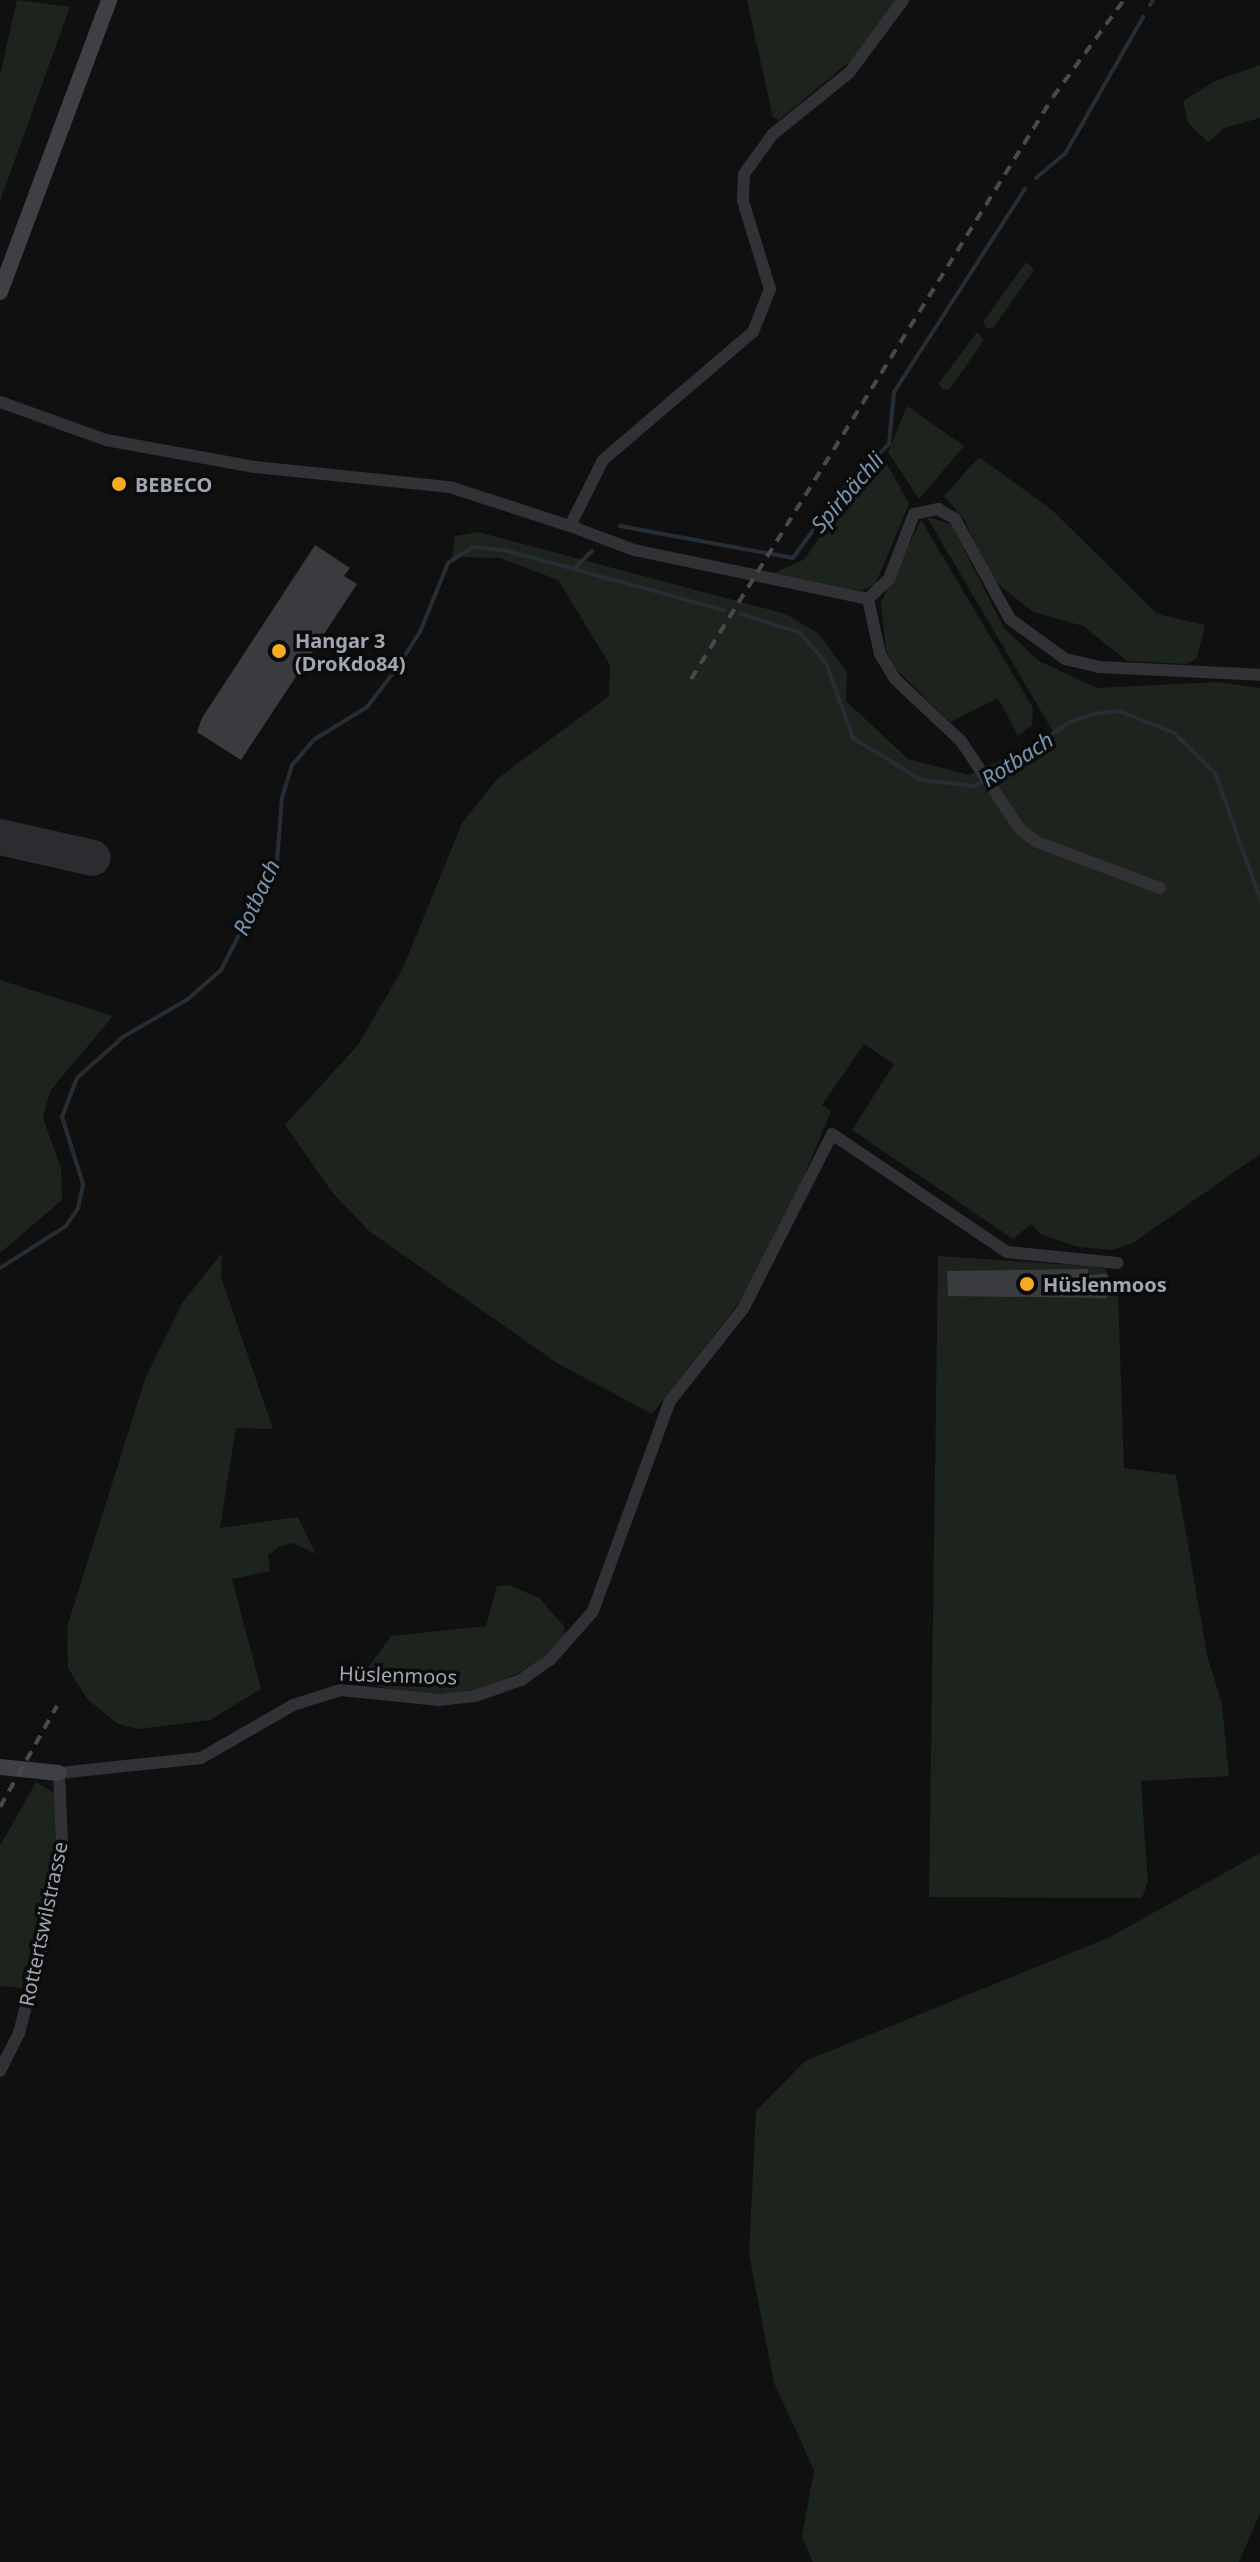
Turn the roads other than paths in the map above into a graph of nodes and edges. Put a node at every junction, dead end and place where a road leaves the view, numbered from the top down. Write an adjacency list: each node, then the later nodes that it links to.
1 (109, 0): 3 (main road)
2 (903, 0): 5 (street)
3 (0, 292)
4 (0, 402): 5 (street)
5 (570, 526): 6 (street)
6 (868, 599): 7 (street); 8 (street)
7 (1260, 675)
8 (1160, 888)
9 (1117, 1263): 11 (street, Hüslenmoos)
10 (0, 1767): 11 (main road, Hüslenmoos)
11 (59, 1773): 12 (street, Rottertswilstrasse)
12 (0, 2071)

